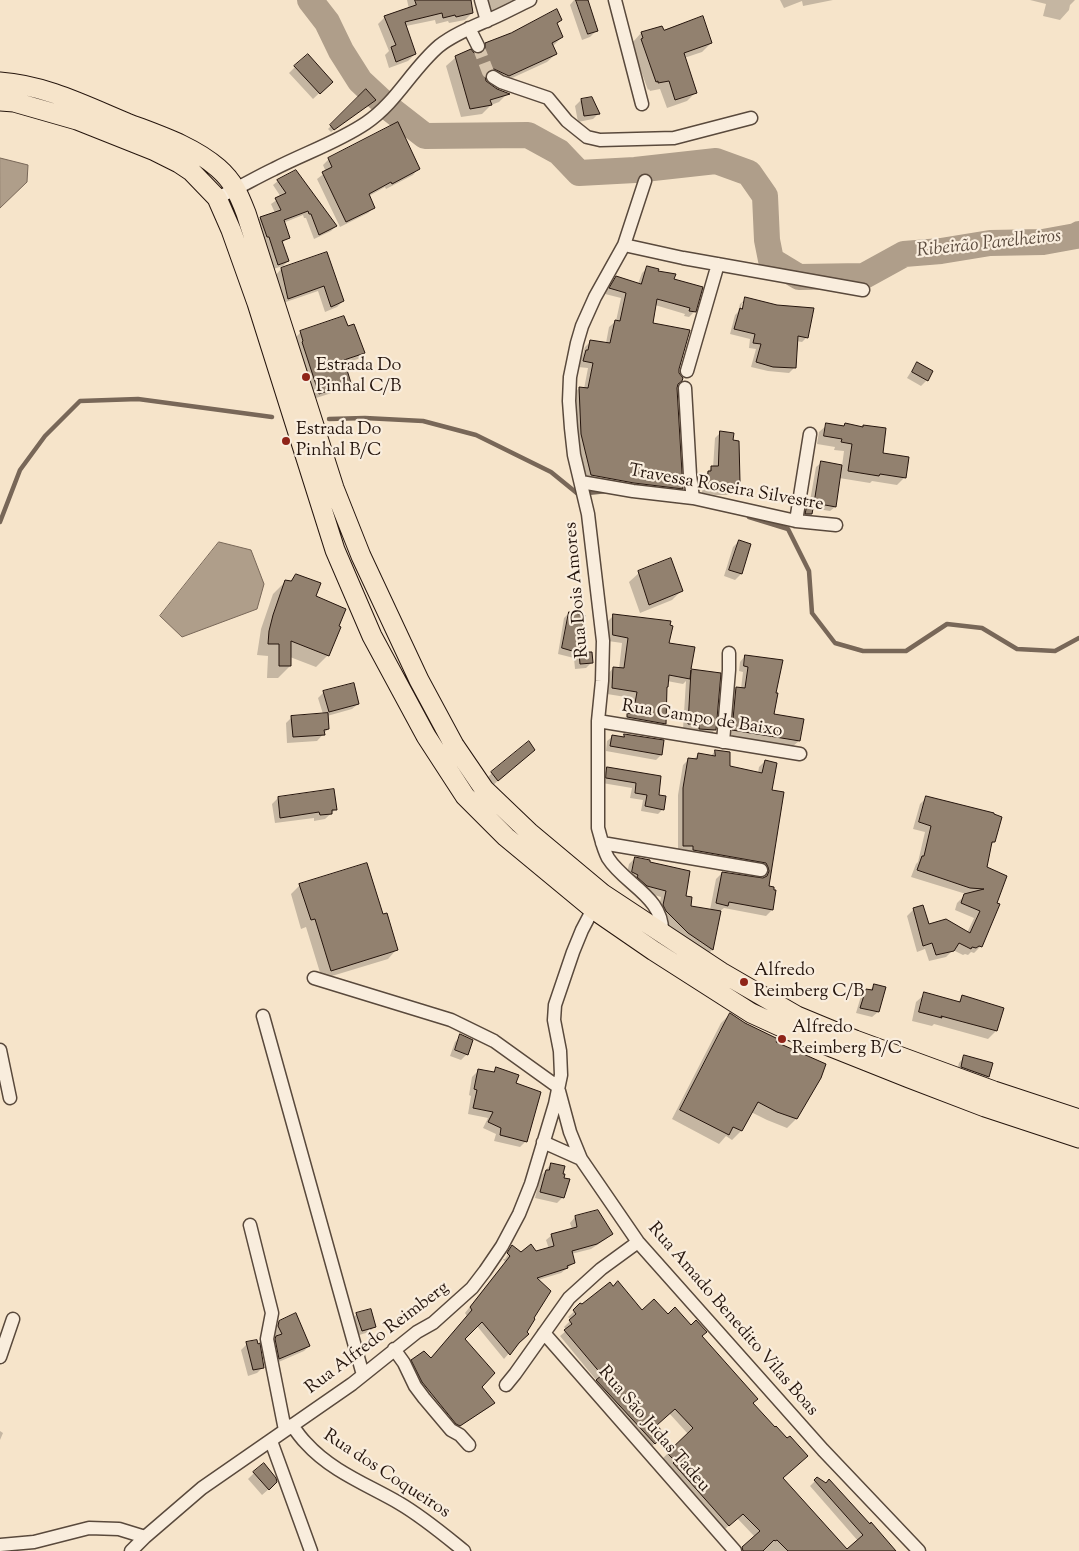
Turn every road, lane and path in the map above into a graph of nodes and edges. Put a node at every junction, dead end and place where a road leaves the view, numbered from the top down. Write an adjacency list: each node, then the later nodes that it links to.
1 (481, 0): 4 (street)
2 (530, 0): 4 (street)
3 (615, 0): 10 (street)
4 (487, 21): 5 (street)
5 (469, 28): 6 (street); 13 (street)
6 (478, 46)
7 (493, 78): 11 (street)
8 (0, 82): 13 (main road)
9 (0, 101): 14 (main road)
10 (642, 104)
11 (750, 118)
12 (645, 181): 15 (street, Rua Dois Amores)
13 (237, 189): 14 (street); 31 (main road)
14 (217, 198): 31 (main road)
15 (624, 245): 16 (street); 21 (street, Rua Dois Amores)
16 (718, 264): 17 (street); 18 (street)
17 (864, 290)
18 (687, 371)
19 (685, 388): 22 (street)
20 (810, 434): 23 (street)
21 (582, 482): 22 (street, Travessa Roseira Silvestre); 26 (street, Rua Dois Amores)
22 (693, 498): 23 (street, Travessa Roseira Silvestre)
23 (796, 521): 24 (street, Travessa Roseira Silvestre)
24 (836, 525)
25 (729, 653): 27 (street)
26 (598, 721): 27 (street, Rua Campo de Baixo); 29 (street, Rua Dois Amores)
27 (723, 742): 28 (street, Rua Campo de Baixo)
28 (800, 754)
29 (602, 843): 30 (street); 32 (street, Rua Dois Amores)
30 (761, 870)
31 (598, 902): 32 (main road); 33 (main road); 37 (street)
32 (663, 934): 33 (street); 39 (main road)
33 (654, 951): 40 (main road)
34 (314, 978): 37 (street)
35 (263, 1016): 49 (street)
36 (1, 1056): 38 (street)
37 (558, 1087): 41 (street, Rua Alfredo Reimberg); 42 (street, Rua Amado Benedito Vilas Boas)
38 (10, 1098)
39 (1079, 1119)
40 (1079, 1138)
41 (543, 1142): 42 (street); 47 (street, Rua Alfredo Reimberg)
42 (582, 1159): 44 (street, Rua Amado Benedito Vilas Boas)
43 (250, 1226): 51 (street)
44 (638, 1242): 46 (street); 61 (street, Rua Amado Benedito Vilas Boas)
45 (13, 1319): 48 (street)
46 (544, 1333): 50 (street); 60 (street, Rua São Judas Tadeu)
47 (394, 1349): 49 (street, Rua Alfredo Reimberg); 53 (street)
48 (0, 1357)
49 (363, 1375): 51 (street, Rua Alfredo Reimberg)
50 (506, 1385)
51 (288, 1427): 52 (street, Rua Alfredo Reimberg); 59 (street, Rua dos Coqueiros)
52 (271, 1441): 54 (street, Rua Alfredo Reimberg); 58 (street)
53 (469, 1445)
54 (145, 1537): 56 (street); 57 (street, Rua Alfredo Reimberg)
55 (0, 1545): 56 (street)
56 (31, 1547)
57 (131, 1551)
58 (311, 1551)
59 (464, 1551)
60 (735, 1551)
61 (919, 1551)

